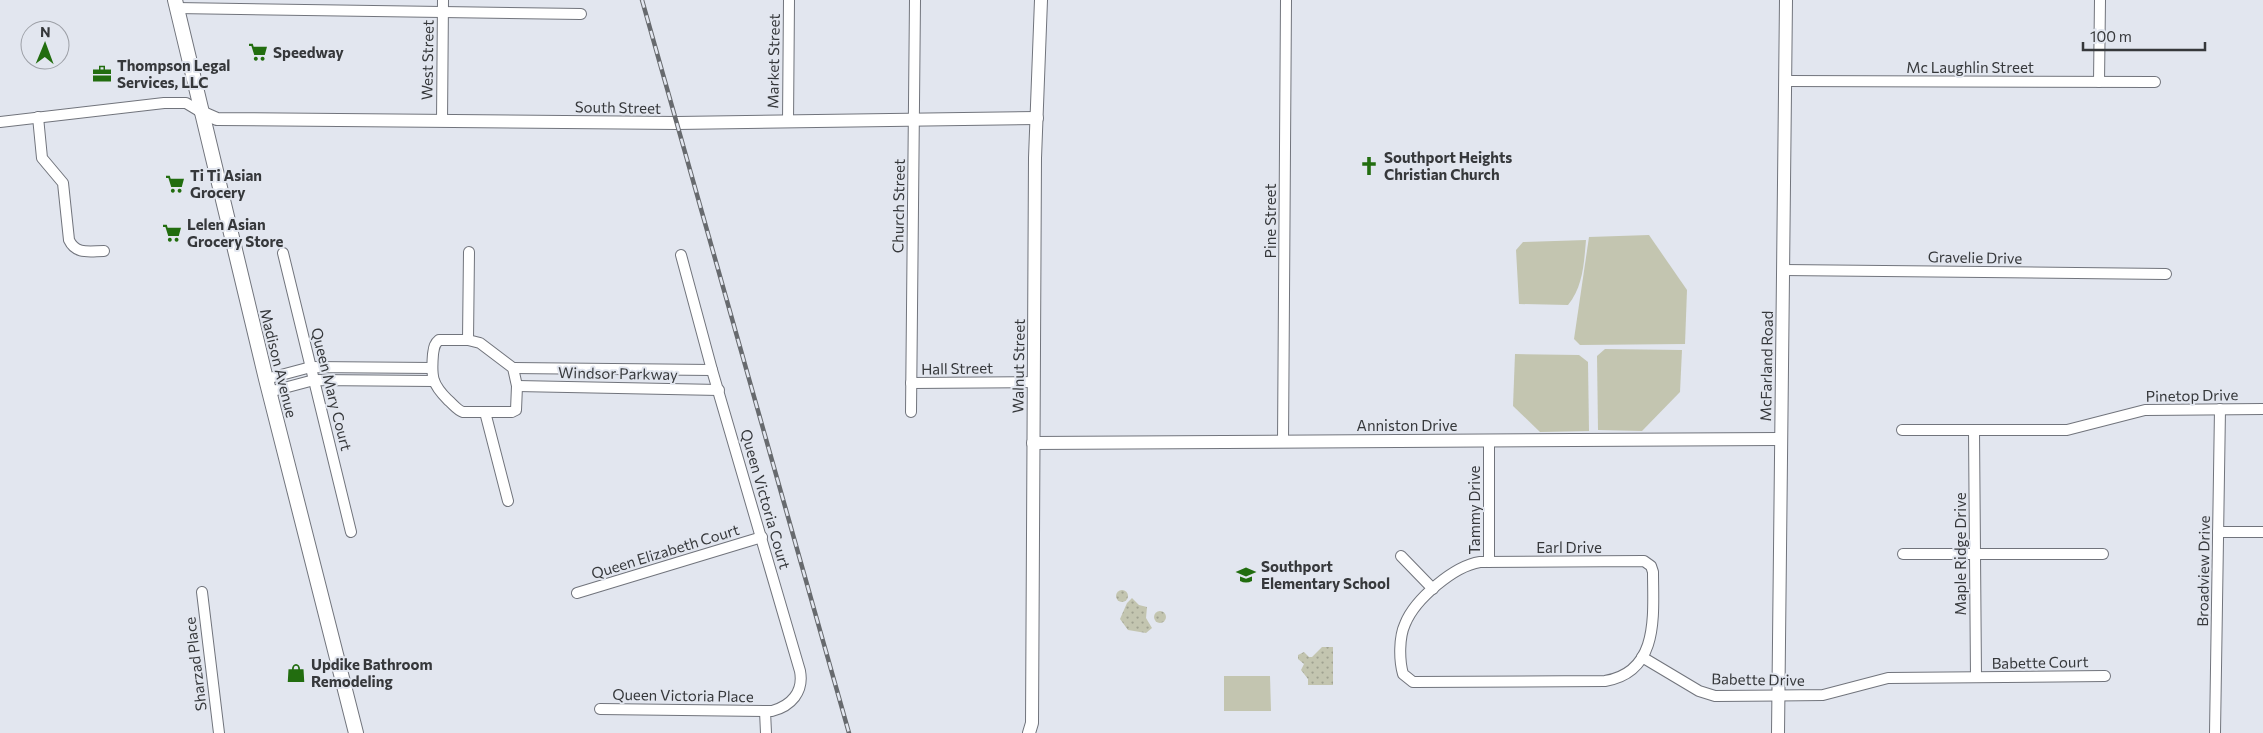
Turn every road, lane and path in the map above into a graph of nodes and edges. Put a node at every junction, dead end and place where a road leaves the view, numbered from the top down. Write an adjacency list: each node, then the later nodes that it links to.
1 (443, 0): 9 (street, West Street)
2 (789, 0): 20 (street, Market Street)
3 (915, 0): 17 (street, Church Street)
4 (1041, 0): 16 (street, Walnut Street)
5 (1286, 0): 47 (street, Pine Street)
6 (1786, 0): 11 (street, McFarland Road)
7 (2100, 0): 12 (street)
8 (175, 4): 9 (street); 14 (main road, Madison Avenue)
9 (443, 12): 10 (street); 18 (street, West Street)
10 (581, 14)
11 (1785, 82): 12 (street, Mc Laughlin Street); 25 (street, McFarland Road)
12 (2098, 82): 13 (street, Mc Laughlin Street)
13 (2155, 82)
14 (201, 112): 15 (street); 18 (street, South Street); 36 (main road, Madison Avenue)
15 (38, 117): 19 (street); 21 (street)
16 (1037, 118): 17 (street, South Street); 34 (street, Walnut Street)
17 (914, 120): 20 (street, South Street); 35 (street, Church Street)
18 (442, 121): 20 (street, South Street)
19 (0, 122)
20 (788, 122)
21 (104, 251)
22 (468, 252): 27 (street)
23 (283, 253): 28 (street, Queen Mary Court)
24 (681, 256): 31 (street, Queen Victoria Court)
25 (1783, 270): 26 (street, Gravelie Drive); 45 (street, McFarland Road)
26 (2166, 274)
27 (468, 340): 29 (street); 30 (street)
28 (311, 367): 29 (street); 32 (street, Queen Mary Court); 36 (street)
29 (432, 368): 33 (street)
30 (513, 368): 31 (street, Windsor Parkway); 37 (street)
31 (712, 370): 38 (street, Queen Victoria Court)
32 (314, 380): 33 (street); 36 (street); 50 (street, Queen Mary Court)
33 (434, 381): 41 (street)
34 (1034, 382): 35 (street, Hall Street); 48 (street, Walnut Street)
35 (911, 383): 42 (street, Church Street)
36 (268, 385): 69 (main road, Madison Avenue)
37 (518, 386): 38 (street, Windsor Parkway); 41 (street)
38 (719, 390): 53 (street, Queen Victoria Court)
39 (2220, 409): 40 (street, Pinetop Drive); 44 (street, Pinetop Drive); 51 (street, Broadview Drive)
40 (2263, 409)
41 (485, 412): 49 (street)
42 (911, 412)
43 (1902, 430): 44 (street, Pinetop Drive)
44 (1974, 430): 55 (street, Maple Ridge Drive)
45 (1781, 439): 46 (street, Anniston Drive); 65 (street, McFarland Road)
46 (1489, 441): 47 (street, Anniston Drive); 58 (street, Tammy Drive)
47 (1283, 442): 48 (street, Anniston Drive)
48 (1033, 443): 71 (street, Walnut Street)
49 (508, 501)
50 (351, 532)
51 (2218, 532): 52 (street); 73 (street, Broadview Drive)
52 (2263, 532)
53 (762, 537): 61 (street, Queen Elizabeth Court); 67 (street, Queen Victoria Court)
54 (1903, 554): 55 (street)
55 (1975, 554): 56 (street); 64 (street, Maple Ridge Drive)
56 (2103, 554)
57 (1401, 556): 59 (street)
58 (1489, 562): 59 (street, Tammy Drive); 62 (street, Earl Drive)
59 (1434, 589): 62 (street, Tammy Drive)
60 (202, 592): 68 (street, Sharzad Place)
61 (577, 593)
62 (1642, 657): 65 (street, Babette Drive)
63 (2105, 676): 64 (street, Babette Court)
64 (1976, 677): 65 (street, Babette Drive)
65 (1779, 695): 72 (street, McFarland Road)
66 (600, 709): 67 (street, Queen Victoria Place)
67 (766, 711): 70 (street)
68 (219, 733)
69 (356, 733)
70 (766, 733)
71 (1029, 733)
72 (1778, 733)
73 (2215, 733)

